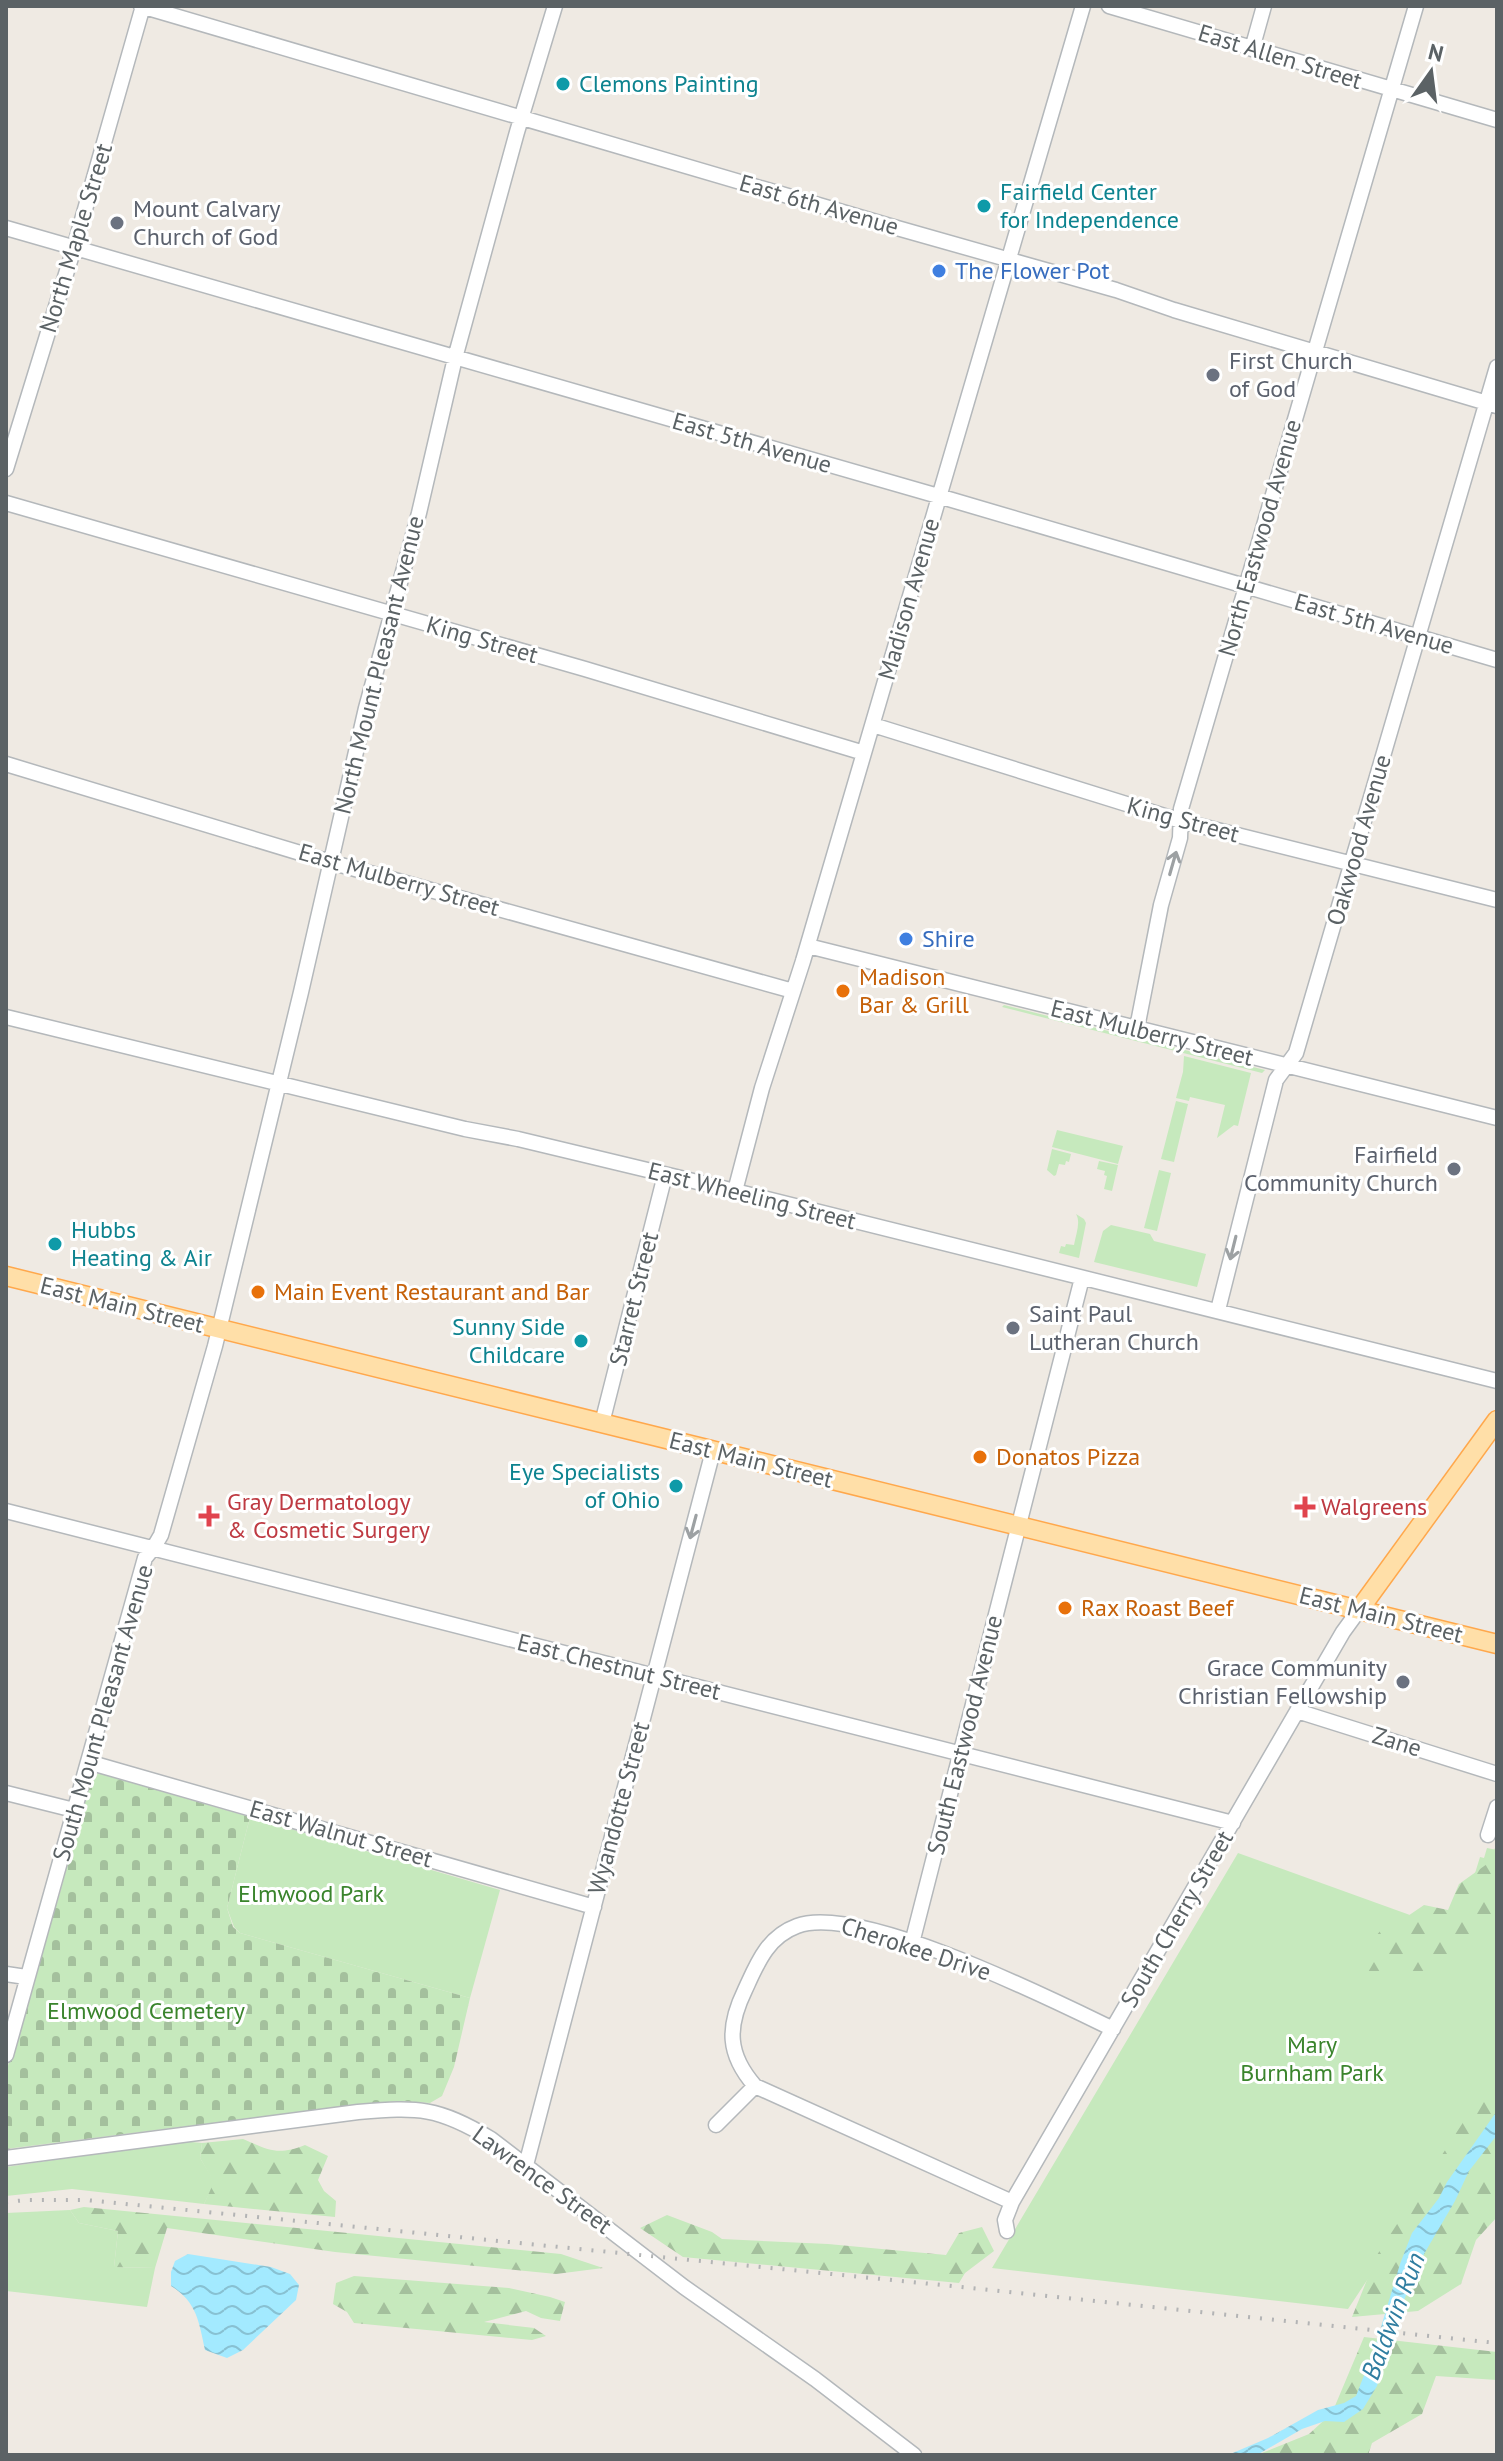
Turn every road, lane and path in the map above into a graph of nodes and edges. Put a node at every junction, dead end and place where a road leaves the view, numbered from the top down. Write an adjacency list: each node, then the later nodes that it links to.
1 (142, 6): 9 (street, East 6th Avenue); 12 (street, North Maple Street)
2 (555, 6): 9 (street, North Mount Pleasant Avenue)
3 (1083, 6): 13 (street, Madison Avenue)
4 (1109, 6): 7 (street, East Allen Street)
5 (1264, 6): 7 (street)
6 (1416, 6): 8 (street, North Eastwood Avenue)
7 (1252, 49): 8 (street, East Allen Street)
8 (1393, 90): 10 (street, East Allen Street); 14 (street, North Eastwood Avenue)
9 (522, 117): 13 (street, East 6th Avenue); 15 (street, North Mount Pleasant Avenue)
10 (1497, 120)
11 (6, 228): 12 (street, East 5th Avenue)
12 (74, 248): 15 (street, East 5th Avenue); 18 (street, North Maple Street)
13 (1010, 259): 14 (street, East 6th Avenue); 19 (street, Madison Avenue)
14 (1316, 352): 17 (street, East 6th Avenue); 21 (street, North Eastwood Avenue)
15 (455, 358): 19 (street, East 5th Avenue); 22 (street, North Mount Pleasant Avenue)
16 (1497, 367): 17 (street, Oakwood Avenue)
17 (1492, 404): 23 (street, Oakwood Avenue)
18 (6, 469)
19 (939, 497): 21 (street, East 5th Avenue); 25 (street, Madison Avenue)
20 (6, 503): 22 (street, King Street)
21 (1246, 587): 23 (street, East 5th Avenue); 28 (street, North Eastwood Avenue)
22 (392, 614): 26 (street, King Street); 29 (street, North Mount Pleasant Avenue)
23 (1418, 636): 24 (street, East 5th Avenue); 30 (street, Oakwood Avenue)
24 (1497, 660)
25 (873, 725): 26 (street, Madison Avenue); 28 (street, King Street)
26 (864, 753): 32 (street, Madison Avenue)
27 (6, 764): 29 (street, East Mulberry Street)
28 (1181, 821): 30 (street, King Street); 35 (street, North Eastwood Avenue, one-way to 28)
29 (330, 862): 33 (street, East Mulberry Street); 37 (street, North Mount Pleasant Avenue)
30 (1352, 863): 31 (street, King Street); 36 (street, Oakwood Avenue)
31 (1497, 900)
32 (808, 946): 33 (street, Madison Avenue); 35 (street, East Mulberry Street)
33 (793, 991): 40 (street, Madison Avenue)
34 (6, 1017): 37 (street, East Wheeling Street)
35 (1137, 1028): 36 (street, East Mulberry Street)
36 (1286, 1066): 38 (street, East Mulberry Street); 43 (street, Oakwood Avenue, one-way to 43)
37 (278, 1083): 39 (street, East Wheeling Street); 44 (street, North Mount Pleasant Avenue)
38 (1497, 1118)
39 (665, 1175): 40 (street, East Wheeling Street); 47 (street, Starret Street)
40 (735, 1191): 42 (street, East Wheeling Street)
41 (6, 1276): 44 (main road, East Main Street)
42 (1082, 1278): 43 (street, East Wheeling Street); 50 (street)
43 (1218, 1310): 45 (street, East Wheeling Street)
44 (219, 1329): 47 (main road, East Main Street); 51 (street, South Mount Pleasant Avenue)
45 (1497, 1381)
46 (1497, 1420): 52 (main road)
47 (602, 1423): 48 (main road, East Main Street)
48 (713, 1451): 50 (main road, East Main Street); 54 (street, Wyandotte Street, one-way to 54)
49 (6, 1511): 51 (street, East Chestnut Street)
50 (1018, 1527): 52 (main road, East Main Street); 56 (street, South Eastwood Avenue)
51 (154, 1547): 54 (street, East Chestnut Street); 57 (street, South Mount Pleasant Avenue)
52 (1359, 1610): 53 (main road, East Main Street); 55 (street, South Cherry Street)
53 (1497, 1644)
54 (654, 1676): 56 (street, East Chestnut Street); 64 (street, Wyandotte Street)
55 (1297, 1711): 58 (street, Zane); 62 (street, South Cherry Street)
56 (959, 1755): 62 (street, East Chestnut Street); 65 (street, South Eastwood Avenue)
57 (88, 1762): 61 (street, South Mount Pleasant Avenue); 64 (street, East Walnut Street)
58 (1497, 1774)
59 (6, 1793): 61 (street)
60 (1497, 1807): 63 (street)
61 (74, 1810): 67 (street, South Mount Pleasant Avenue)
62 (1233, 1823): 68 (street, South Cherry Street)
63 (1488, 1835)
64 (594, 1907): 73 (street, Wyandotte Street)
65 (912, 1943): 68 (street, Cherokee Drive); 70 (street, Cherokee Drive)
66 (6, 1974): 67 (street)
67 (26, 1977): 69 (street, South Mount Pleasant Avenue)
68 (1113, 2029): 74 (street, South Cherry Street)
69 (6, 2055)
70 (755, 2086): 71 (street); 74 (street)
71 (716, 2125)
72 (6, 2158): 73 (street, Lawrence Street)
73 (526, 2165): 76 (street, Lawrence Street)
74 (1012, 2202): 75 (street, South Cherry Street)
75 (1007, 2231)
76 (914, 2455)

